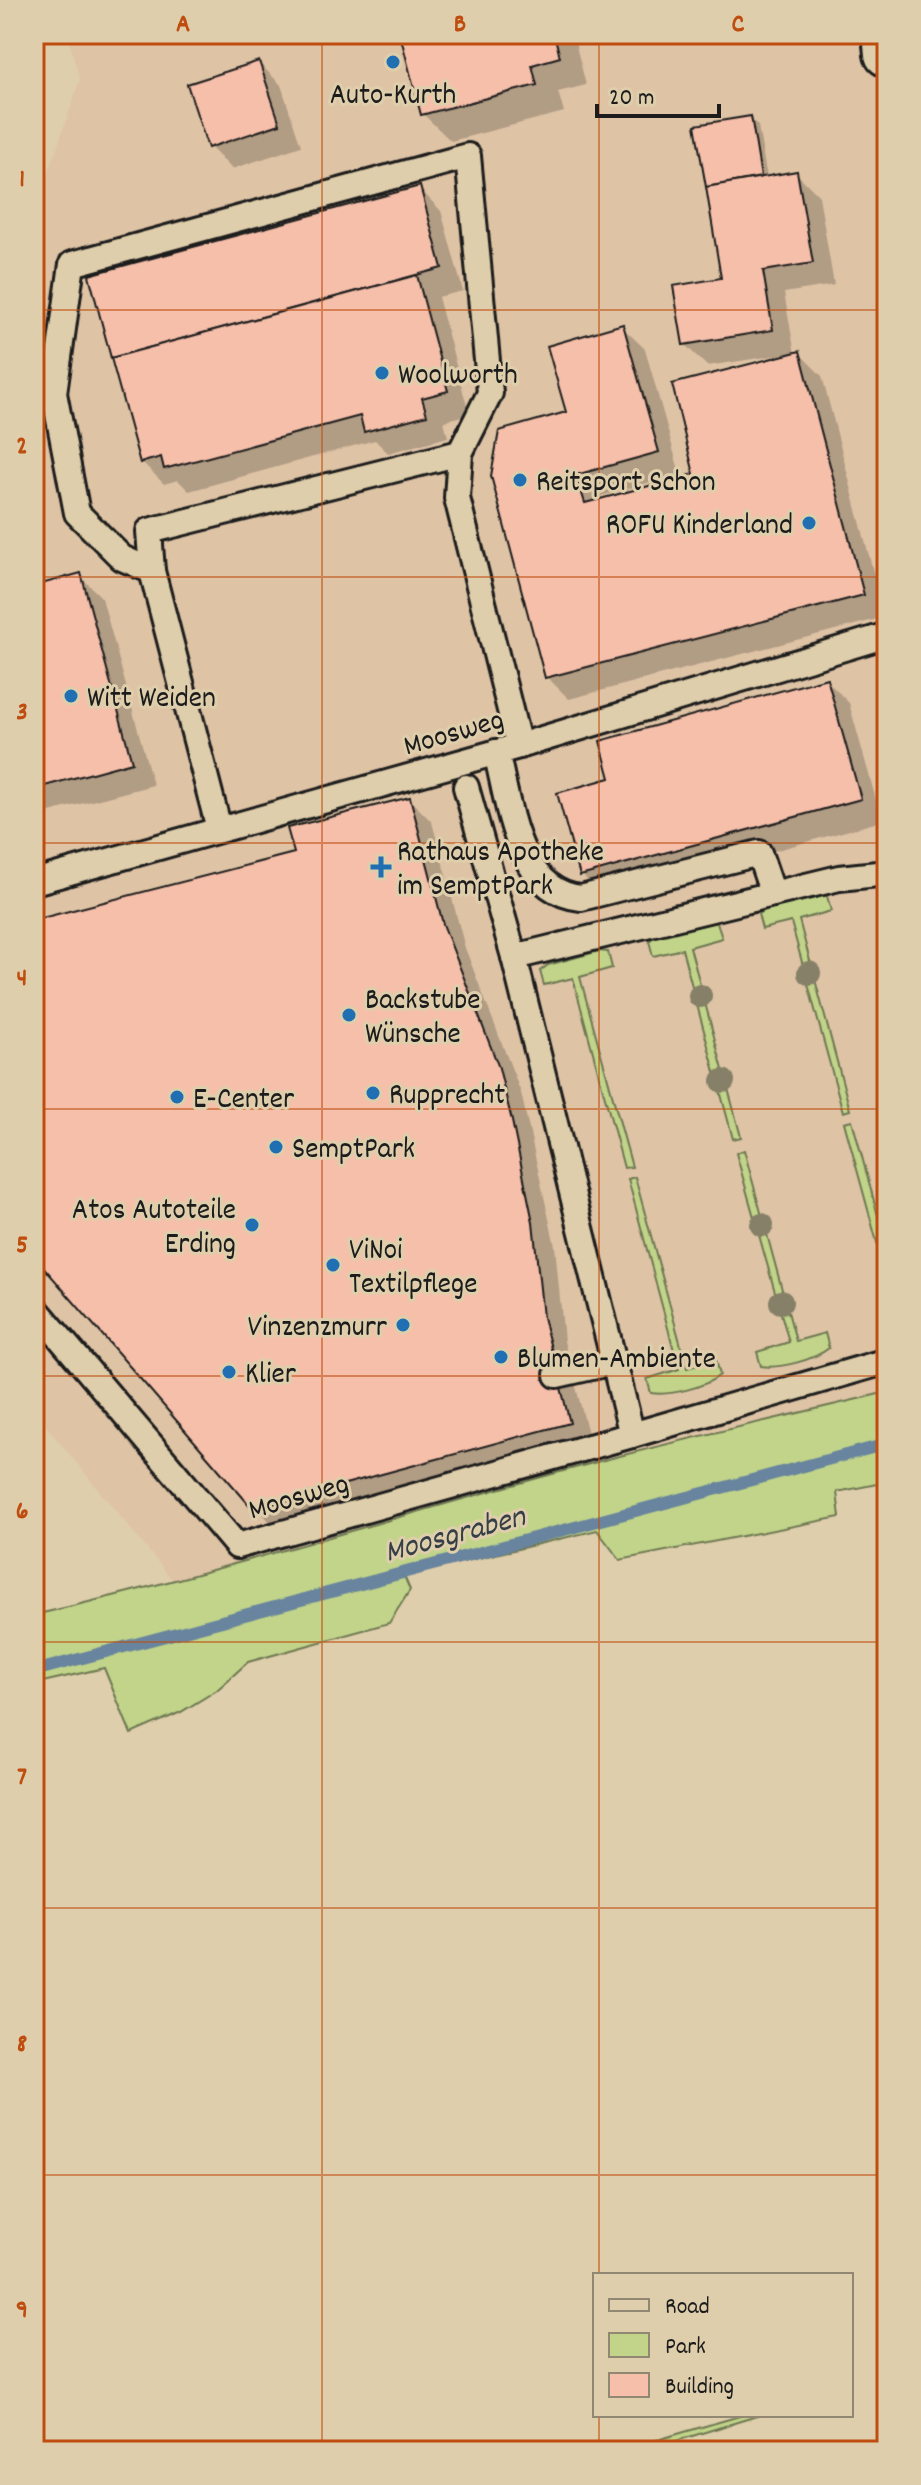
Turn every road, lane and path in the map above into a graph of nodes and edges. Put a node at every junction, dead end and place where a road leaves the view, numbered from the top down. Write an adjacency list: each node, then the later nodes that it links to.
1 (885, 34): 2 (street)
2 (887, 54)
3 (460, 453): 4 (lane); 4 (lane); 6 (lane)
4 (152, 571): 8 (lane)
5 (887, 635): 6 (lane, Moosweg)
6 (507, 749): 8 (lane, Moosweg); 11 (lane)
7 (466, 787): 12 (lane)
8 (219, 829): 10 (lane, Moosweg)
9 (887, 873): 11 (lane)
10 (34, 882)
11 (773, 894): 12 (lane)
12 (514, 957): 15 (lane)
13 (34, 1307): 17 (lane, Moosweg)
14 (887, 1361): 17 (lane)
15 (614, 1362): 16 (lane); 17 (lane)
16 (557, 1375)
17 (632, 1435)

